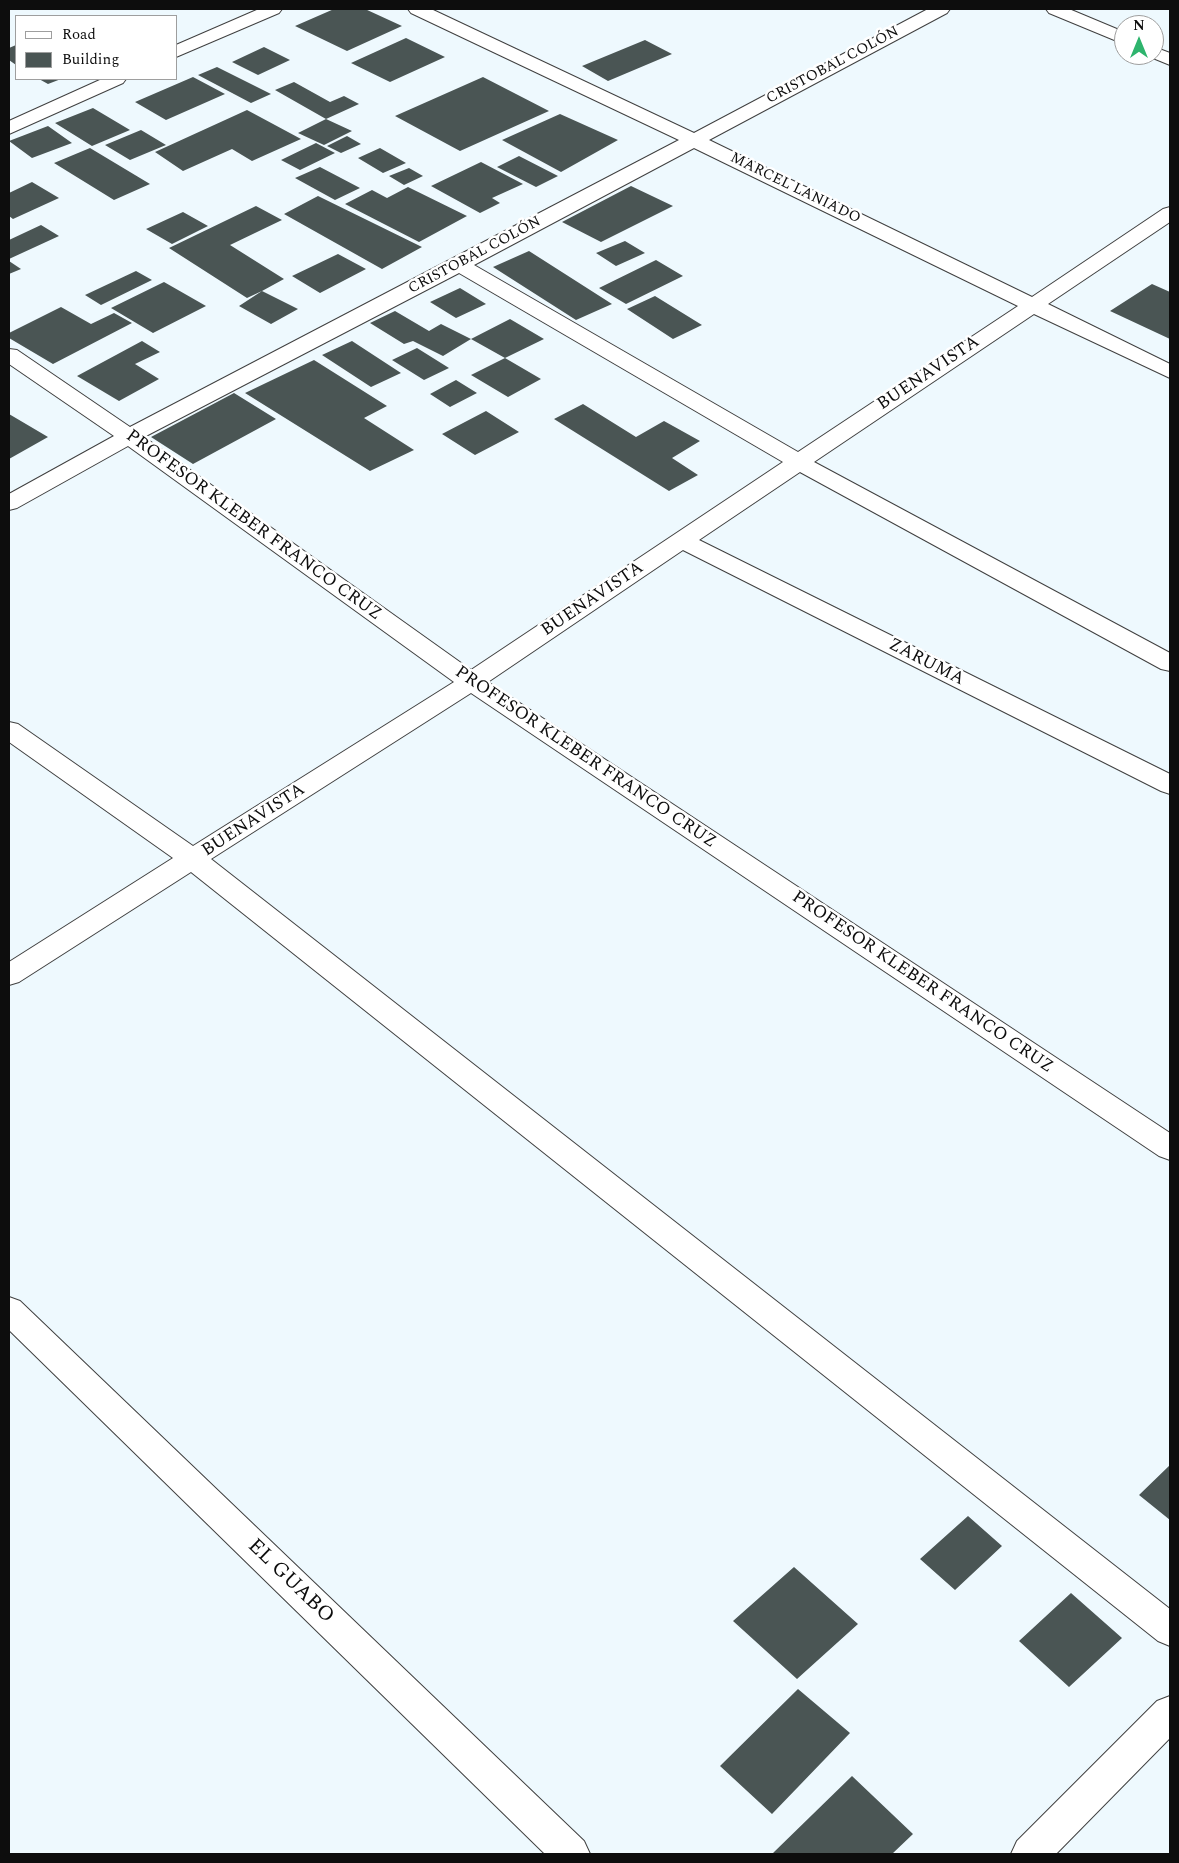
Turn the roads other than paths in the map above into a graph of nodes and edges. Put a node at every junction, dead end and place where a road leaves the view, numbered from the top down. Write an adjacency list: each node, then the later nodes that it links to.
1 (273, 9): 6 (street)
2 (418, 9): 9 (street, MARCEL LANIADO)
3 (941, 9): 9 (street, CRISTOBAL COLÓN)
4 (1055, 9): 5 (street)
5 (1114, 35)
6 (178, 51)
7 (115, 80): 8 (street)
8 (9, 128)
9 (694, 140): 11 (street, CRISTOBAL COLÓN); 12 (street, MARCEL LANIADO)
10 (1170, 213): 12 (street, BUENAVISTA)
11 (460, 265): 15 (street, CRISTOBAL COLÓN); 16 (street)
12 (1032, 305): 14 (street, MARCEL LANIADO); 16 (street, BUENAVISTA)
13 (9, 355): 15 (street, PROFESOR KLEBER FRANCO CRUZ)
14 (1170, 372)
15 (129, 436): 17 (street, CRISTOBAL COLÓN); 20 (street, PROFESOR KLEBER FRANCO CRUZ)
16 (798, 462): 18 (street, BUENAVISTA); 19 (street)
17 (9, 504)
18 (681, 540): 20 (street, BUENAVISTA); 22 (street, ZARUMA)
19 (1170, 663)
20 (471, 682): 23 (street, BUENAVISTA); 25 (street, PROFESOR KLEBER FRANCO CRUZ)
21 (9, 730): 23 (street)
22 (1170, 786)
23 (194, 860): 24 (street, BUENAVISTA); 27 (street)
24 (9, 975)
25 (1170, 1148)
26 (9, 1310): 29 (street, EL GUABO)
27 (1170, 1630)
28 (1170, 1713): 30 (street)
29 (571, 1854)
30 (1030, 1854)

